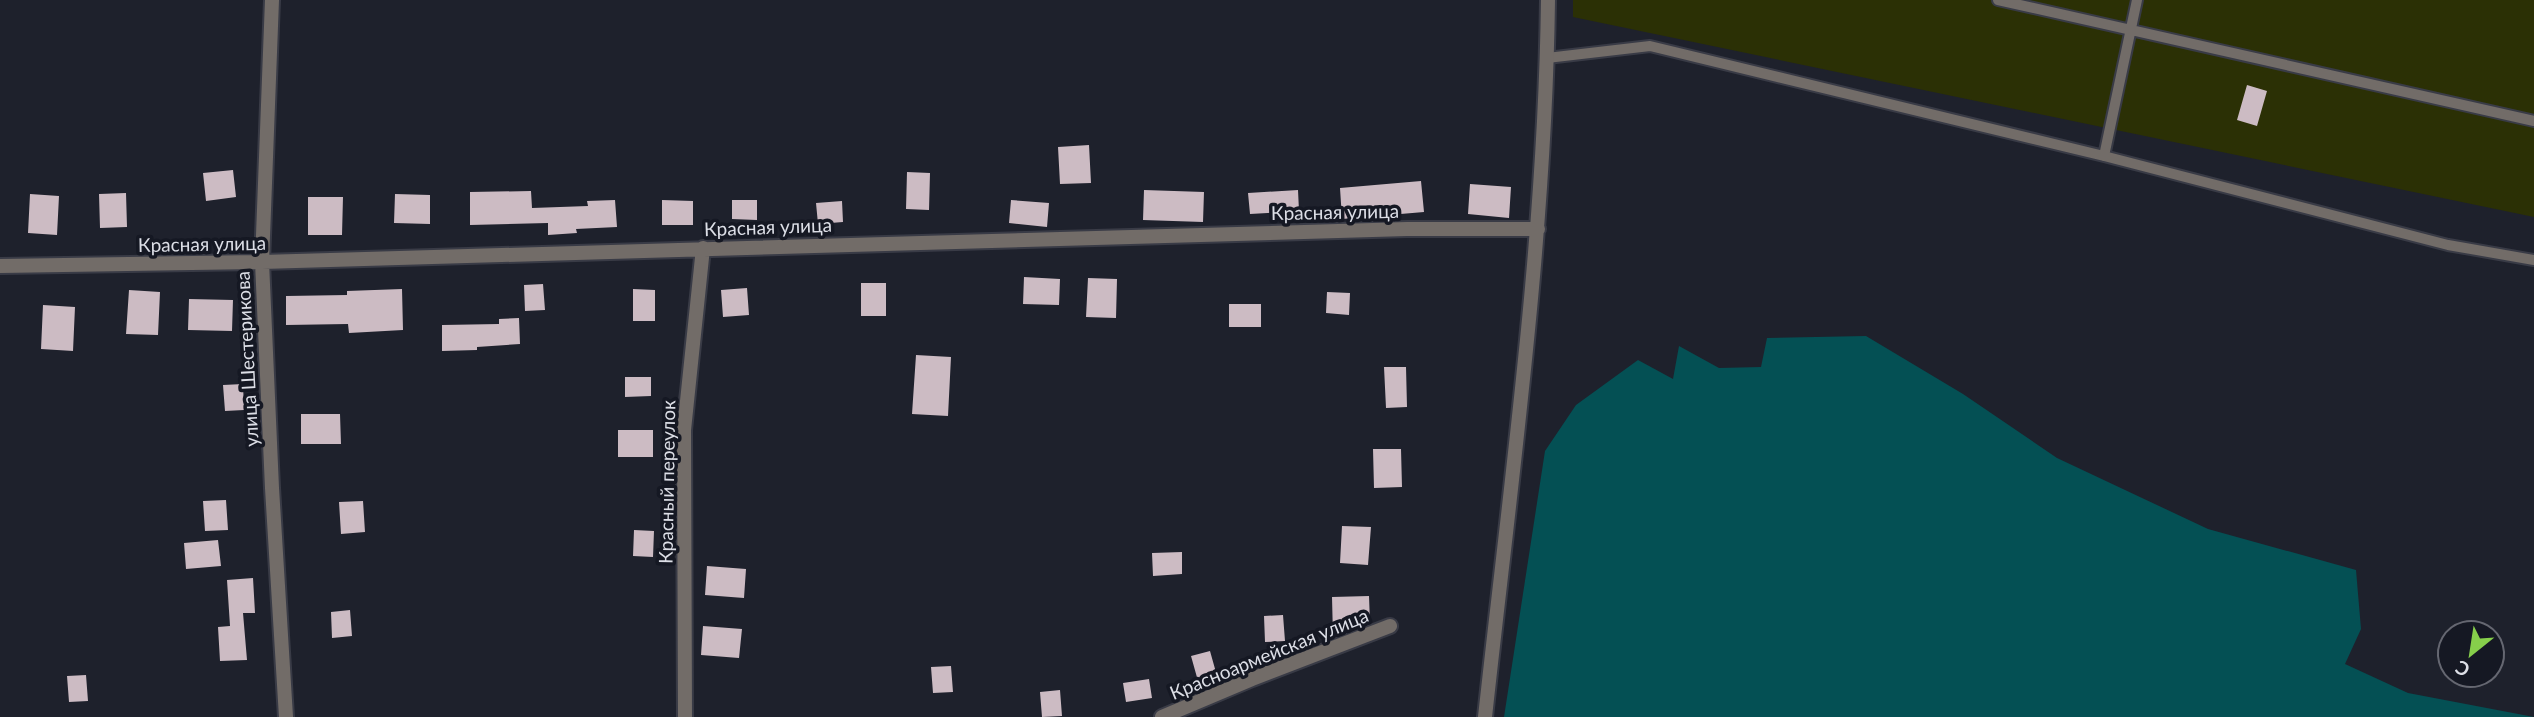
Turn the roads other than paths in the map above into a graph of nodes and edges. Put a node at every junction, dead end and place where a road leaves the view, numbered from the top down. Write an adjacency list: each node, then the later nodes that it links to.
1 (272, 0): 12 (street, улица Шестерикова)
2 (1548, 0): 6 (street)
3 (1998, 0): 5 (lane)
4 (2137, 0): 5 (lane)
5 (2130, 32): 7 (lane); 8 (lane)
6 (1547, 58): 8 (lane); 9 (street)
7 (2534, 121)
8 (2104, 156): 11 (lane)
9 (1538, 229): 10 (street, Красная улица); 18 (street)
10 (702, 248): 12 (street, Красная улица); 16 (street, Красный переулок)
11 (2534, 260)
12 (262, 262): 13 (street, Красная улица); 15 (street, улица Шестерикова)
13 (0, 266)
14 (1390, 626): 17 (street, Красноармейская улица)
15 (286, 717)
16 (685, 717)
17 (1161, 717)
18 (1485, 717)

